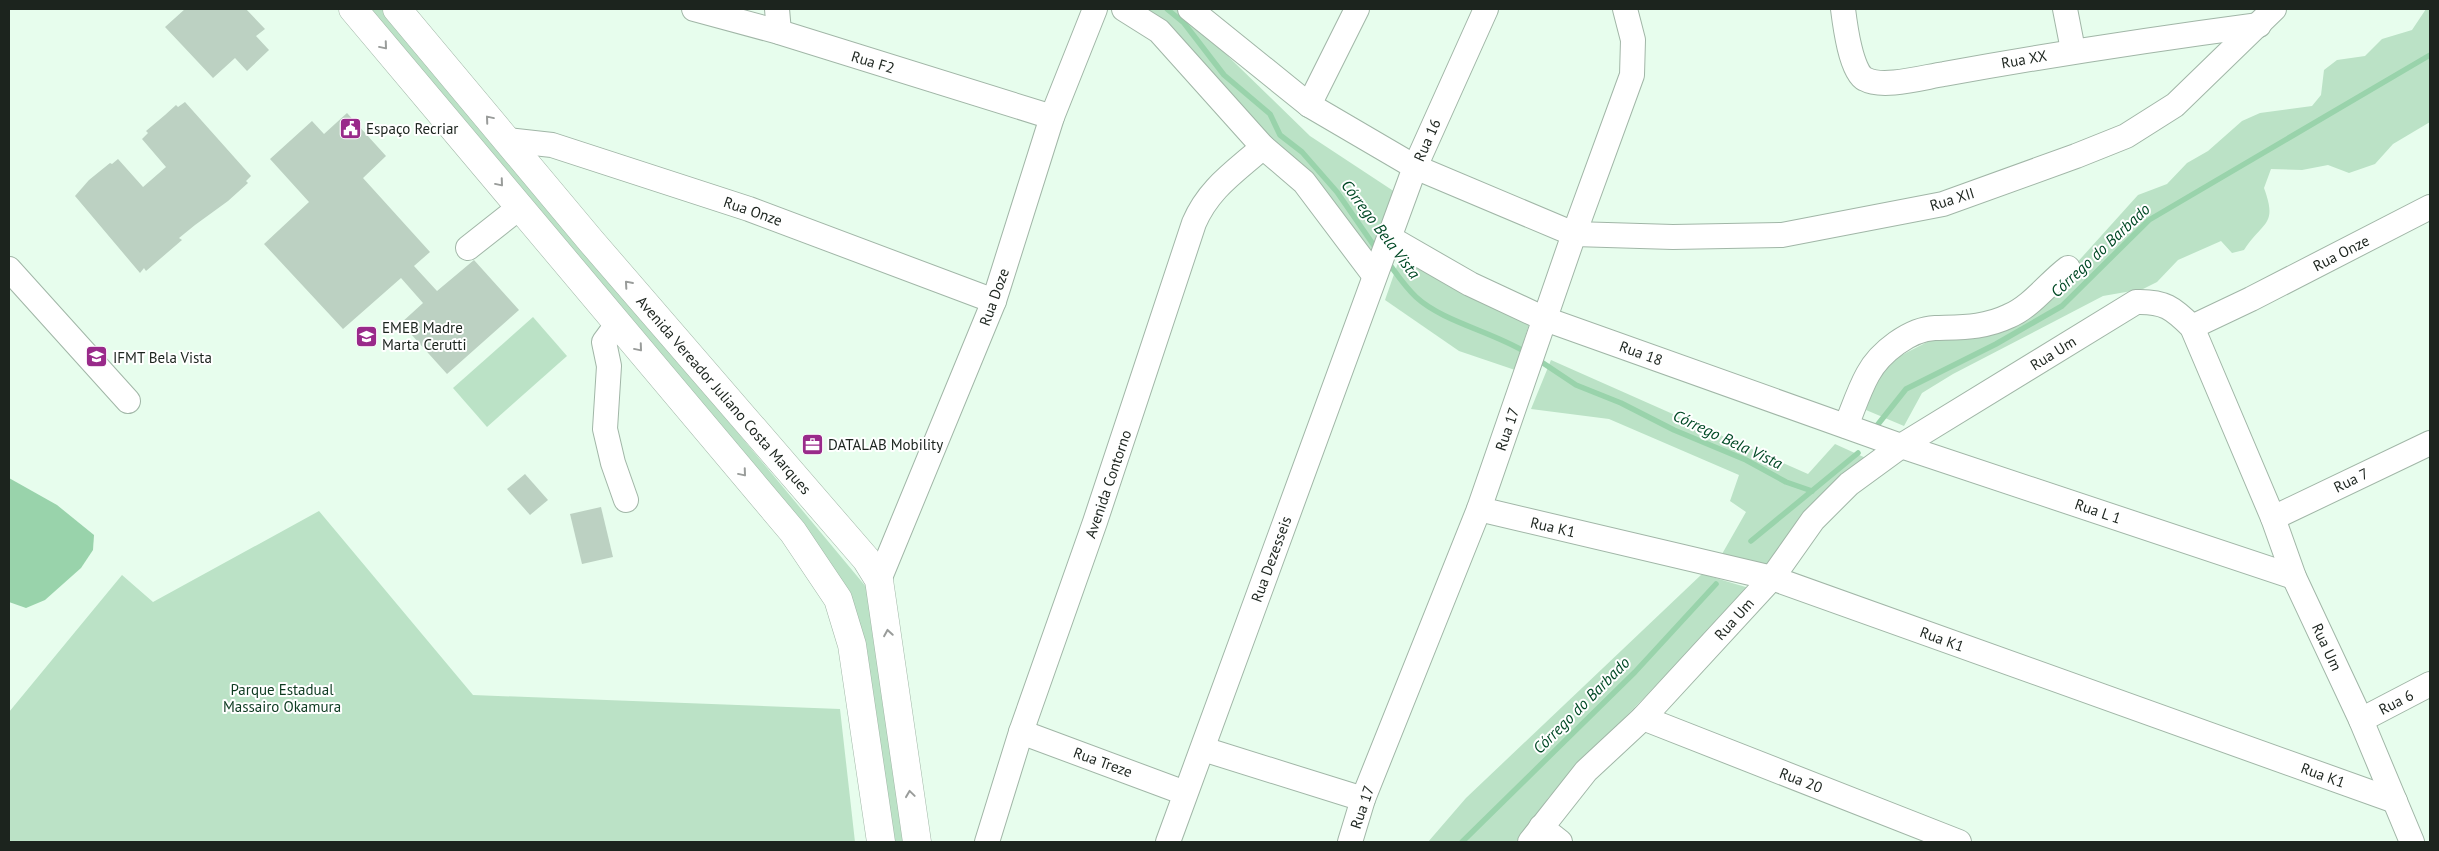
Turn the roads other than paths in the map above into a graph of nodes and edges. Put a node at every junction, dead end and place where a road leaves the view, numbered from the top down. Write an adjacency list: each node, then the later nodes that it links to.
1 (352, 9): 21 (main road, one-way to 21)
2 (397, 9): 18 (main road, Avenida Vereador Juliano Costa Marques, one-way to 2)
3 (694, 9): 14 (street, Rua F2)
4 (778, 9): 14 (street)
5 (1094, 9): 17 (street, Rua Doze)
6 (1124, 9): 19 (street)
7 (1190, 9): 16 (street)
8 (1357, 9): 16 (street)
9 (1486, 9): 20 (street, Rua 16)
10 (1625, 9): 23 (street, Rua 17)
11 (1843, 9): 15 (street, Rua XX)
12 (2065, 9): 15 (street)
13 (2266, 17): 15 (street, Rua XX); 23 (street, Rua XII)
14 (779, 32): 17 (street, Rua F2)
15 (2073, 50)
16 (1309, 105): 20 (street)
17 (1052, 118): 29 (street, Rua Doze)
18 (507, 140): 29 (street, Rua Onze); 42 (main road, Avenida Vereador Juliano Costa Marques, one-way to 18)
19 (1263, 147): 28 (street); 46 (street, Avenida Contorno)
20 (1415, 167): 23 (street); 24 (street, Rua 16)
21 (520, 207): 25 (street); 31 (main road)
22 (2430, 207): 32 (street, Rua Onze)
23 (1574, 234): 30 (street, Rua 17)
24 (1389, 240): 28 (street, Rua 16); 30 (street, Rua 18)
25 (468, 248)
26 (2068, 268): 34 (street)
27 (9, 269): 33 (street)
28 (1376, 272): 47 (street, Rua Dezesseis)
29 (994, 300): 42 (street, Rua Doze)
30 (1545, 319): 34 (street, Rua 18); 38 (street, Rua 17)
31 (618, 323): 37 (street); 52 (main road, one-way to 52)
32 (2192, 327): 36 (street, Rua Um); 39 (street, Rua Um)
33 (128, 401)
34 (1846, 426): 36 (street, Rua 18)
35 (2430, 442): 39 (street, Rua 7)
36 (1901, 446): 40 (street, Rua L 1); 41 (street, Rua Um)
37 (626, 500)
38 (1479, 509): 41 (street, Rua K1); 49 (street, Rua 17)
39 (2273, 518): 40 (street, Rua Um)
40 (2294, 577): 45 (street, Rua Um)
41 (1772, 578): 44 (street, Rua Um); 50 (street, Rua K1)
42 (879, 580): 53 (main road, Avenida Vereador Juliano Costa Marques, one-way to 42)
43 (2430, 684): 45 (street, Rua 6)
44 (1643, 718): 51 (street, Rua Um); 58 (street, Rua 20)
45 (2361, 720): 50 (street, Rua Um)
46 (1021, 732): 48 (street, Rua Treze); 54 (street, Avenida Contorno)
47 (1202, 749): 48 (street, Rua Dezesseis); 49 (street)
48 (1185, 793): 55 (street, Rua Dezesseis)
49 (1363, 798): 56 (street, Rua 17)
50 (2395, 801): 59 (street, Rua Um)
51 (1536, 835): 57 (street)
52 (881, 842)
53 (917, 842)
54 (987, 842)
55 (1168, 842)
56 (1350, 842)
57 (1560, 842)
58 (1959, 842)
59 (2412, 842)

